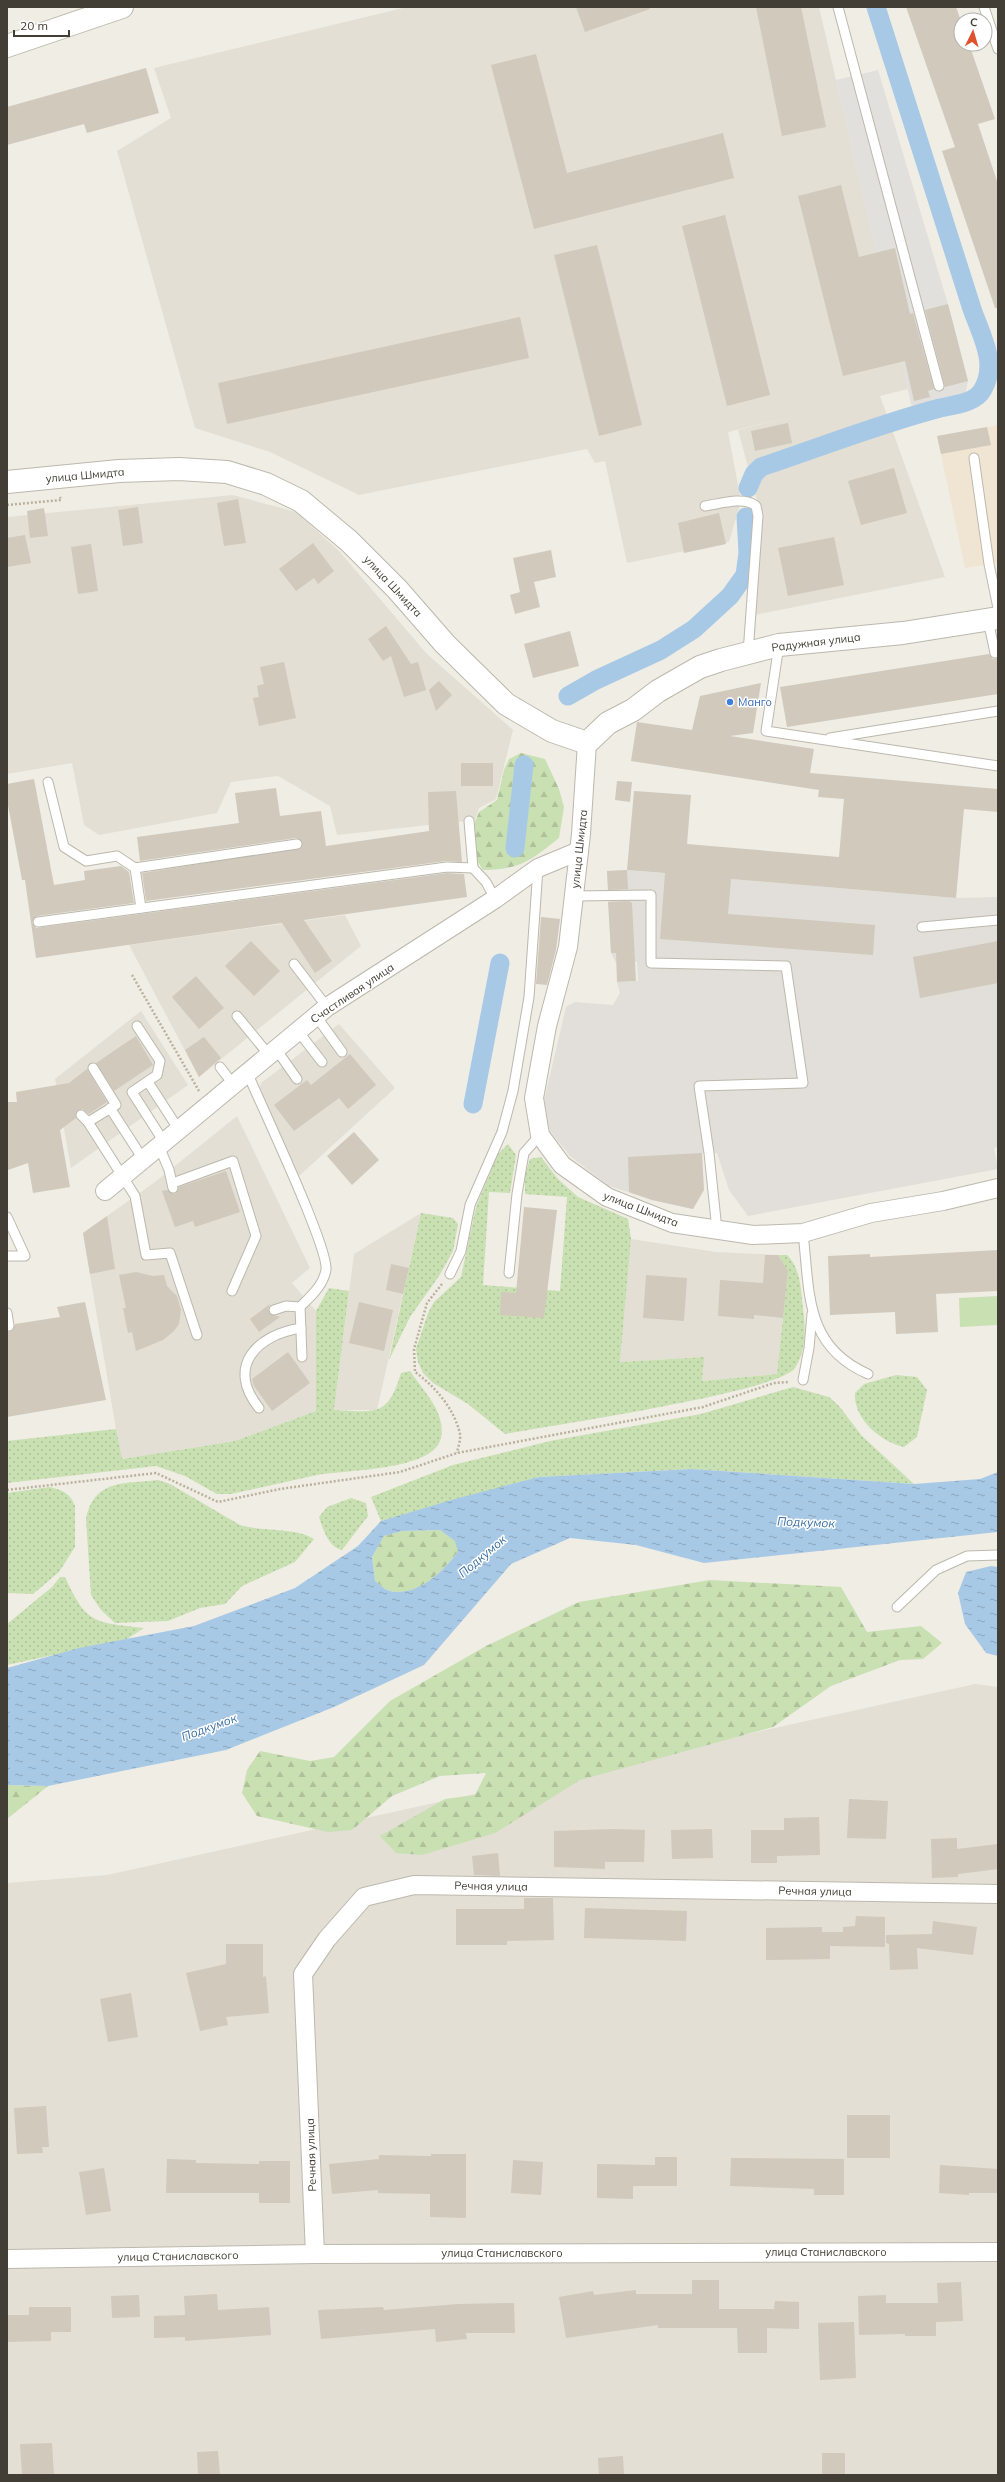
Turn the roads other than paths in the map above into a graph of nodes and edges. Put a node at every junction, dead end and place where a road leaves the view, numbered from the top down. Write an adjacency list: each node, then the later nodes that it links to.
1 (122, 7): 4 (street)
2 (838, 7): 6 (lane)
3 (984, 7): 5 (lane)
4 (7, 46)
5 (998, 48)
6 (939, 386)
7 (974, 458): 10 (lane)
8 (7, 482): 16 (street, улица Шмидта)
9 (705, 506): 12 (lane)
10 (995, 615): 11 (street, Радужная улица); 13 (lane)
11 (779, 645): 12 (street, Радужная улица); 15 (lane)
12 (748, 653): 16 (street, Радужная улица)
13 (995, 654)
14 (998, 711): 15 (lane)
15 (821, 739): 17 (lane)
16 (587, 743): 21 (street, улица Шмидта)
17 (998, 766)
18 (48, 782): 22 (lane)
19 (468, 821): 23 (lane)
20 (297, 844): 22 (lane)
21 (579, 851): 24 (street, Счастливая улица); 25 (street, улица Шмидта)
22 (135, 868): 27 (lane)
23 (473, 868): 26 (lane); 27 (lane)
24 (538, 868): 26 (street, Счастливая улица); 60 (lane)
25 (574, 896): 49 (street, улица Шмидта); 56 (lane)
26 (495, 899): 32 (street, Счастливая улица)
27 (141, 908): 29 (lane)
28 (998, 920): 30 (lane)
29 (38, 922)
30 (922, 927)
31 (294, 964): 32 (lane)
32 (321, 1012): 35 (street, Счастливая улица); 37 (lane)
33 (237, 1016): 36 (lane)
34 (137, 1026): 43 (lane)
35 (298, 1031): 36 (street, Счастливая улица); 38 (lane)
36 (272, 1052): 41 (street, Счастливая улица); 42 (lane)
37 (342, 1052)
38 (322, 1062)
39 (220, 1067): 44 (lane)
40 (93, 1068): 45 (lane)
41 (247, 1072): 44 (street, Счастливая улица); 62 (lane)
42 (298, 1079)
43 (148, 1082): 48 (lane); 50 (lane)
44 (233, 1084): 48 (street, Счастливая улица)
45 (110, 1108): 47 (lane); 51 (lane)
46 (81, 1115): 47 (lane)
47 (88, 1122): 52 (lane)
48 (179, 1130): 50 (street, Счастливая улица)
49 (540, 1135): 56 (street, улица Шмидта); 59 (lane)
50 (162, 1144): 51 (street, Счастливая улица); 61 (lane)
51 (143, 1159): 52 (street, Счастливая улица)
52 (122, 1177): 54 (street, Счастливая улица); 68 (lane)
53 (998, 1188): 57 (street, улица Шмидта)
54 (105, 1191)
55 (7, 1218): 58 (lane)
56 (717, 1230): 57 (street, улица Шмидта)
57 (803, 1233): 63 (lane)
58 (7, 1256)
59 (509, 1273)
60 (450, 1274)
61 (232, 1290)
62 (300, 1307): 64 (lane); 67 (lane)
63 (812, 1309): 70 (lane); 71 (lane)
64 (274, 1310)
65 (7, 1313): 66 (lane)
66 (9, 1326)
67 (301, 1328): 69 (lane); 72 (lane)
68 (197, 1336)
69 (302, 1357)
70 (868, 1374)
71 (803, 1380)
72 (259, 1408)
73 (998, 1555): 74 (lane)
74 (897, 1607)
75 (998, 1894): 77 (street, Речная улица)
76 (998, 2252): 77 (street, улица Станиславского)
77 (315, 2254): 78 (street, улица Станиславского)
78 (7, 2259)

